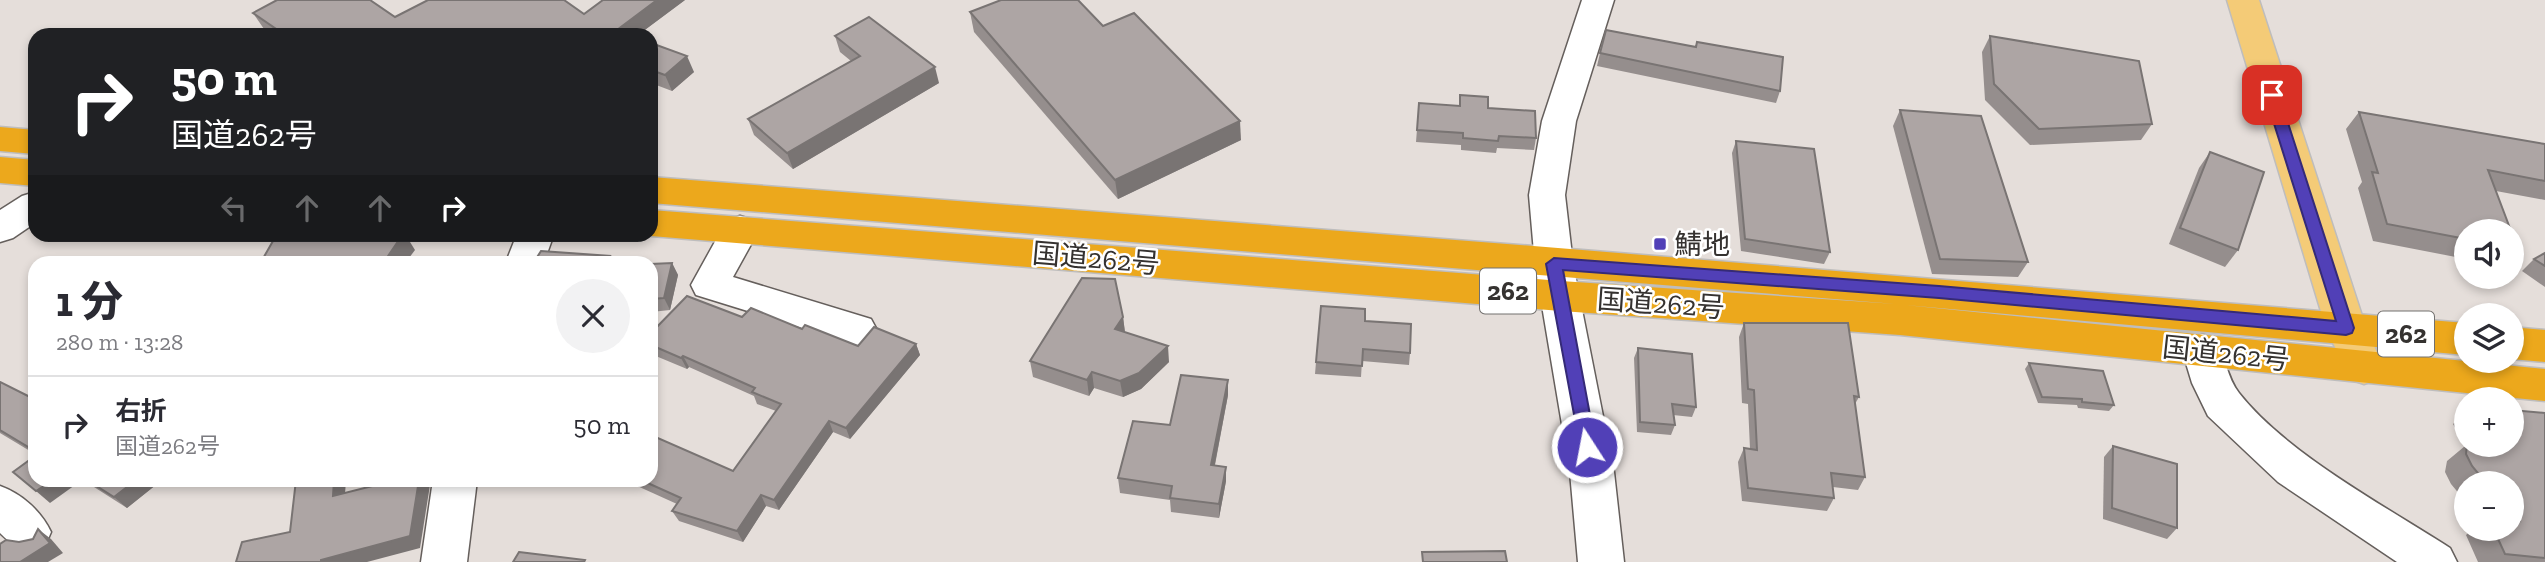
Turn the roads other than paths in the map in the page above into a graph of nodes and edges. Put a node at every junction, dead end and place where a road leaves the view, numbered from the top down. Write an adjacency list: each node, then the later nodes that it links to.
1 (1598, 0): 12 (street)
2 (2243, 0): 13 (main road)
3 (0, 139): 4 (highway)
4 (28, 141)
5 (0, 170): 6 (highway)
6 (28, 172)
7 (658, 191): 12 (highway, 国道262号 / 262)
8 (28, 210): 10 (street)
9 (658, 224): 11 (highway, 国道262号 / 262)
10 (0, 228)
11 (740, 230): 12 (highway, 国道262号 / 262); 14 (street)
12 (1558, 280): 13 (highway, 国道262号 / 262); 18 (highway, 国道262号 / 262); 23 (street)
13 (2346, 328): 15 (highway, 国道262号 / 262); 19 (main road)
14 (857, 330)
15 (2454, 338)
16 (2524, 344): 17 (highway)
17 (2545, 346)
18 (2202, 350): 19 (highway, 国道262号 / 262); 24 (street)
19 (2364, 368): 20 (highway, 国道262号 / 262)
20 (2545, 385)
21 (454, 487): 22 (street)
22 (444, 562)
23 (1601, 562)
24 (2434, 562)

